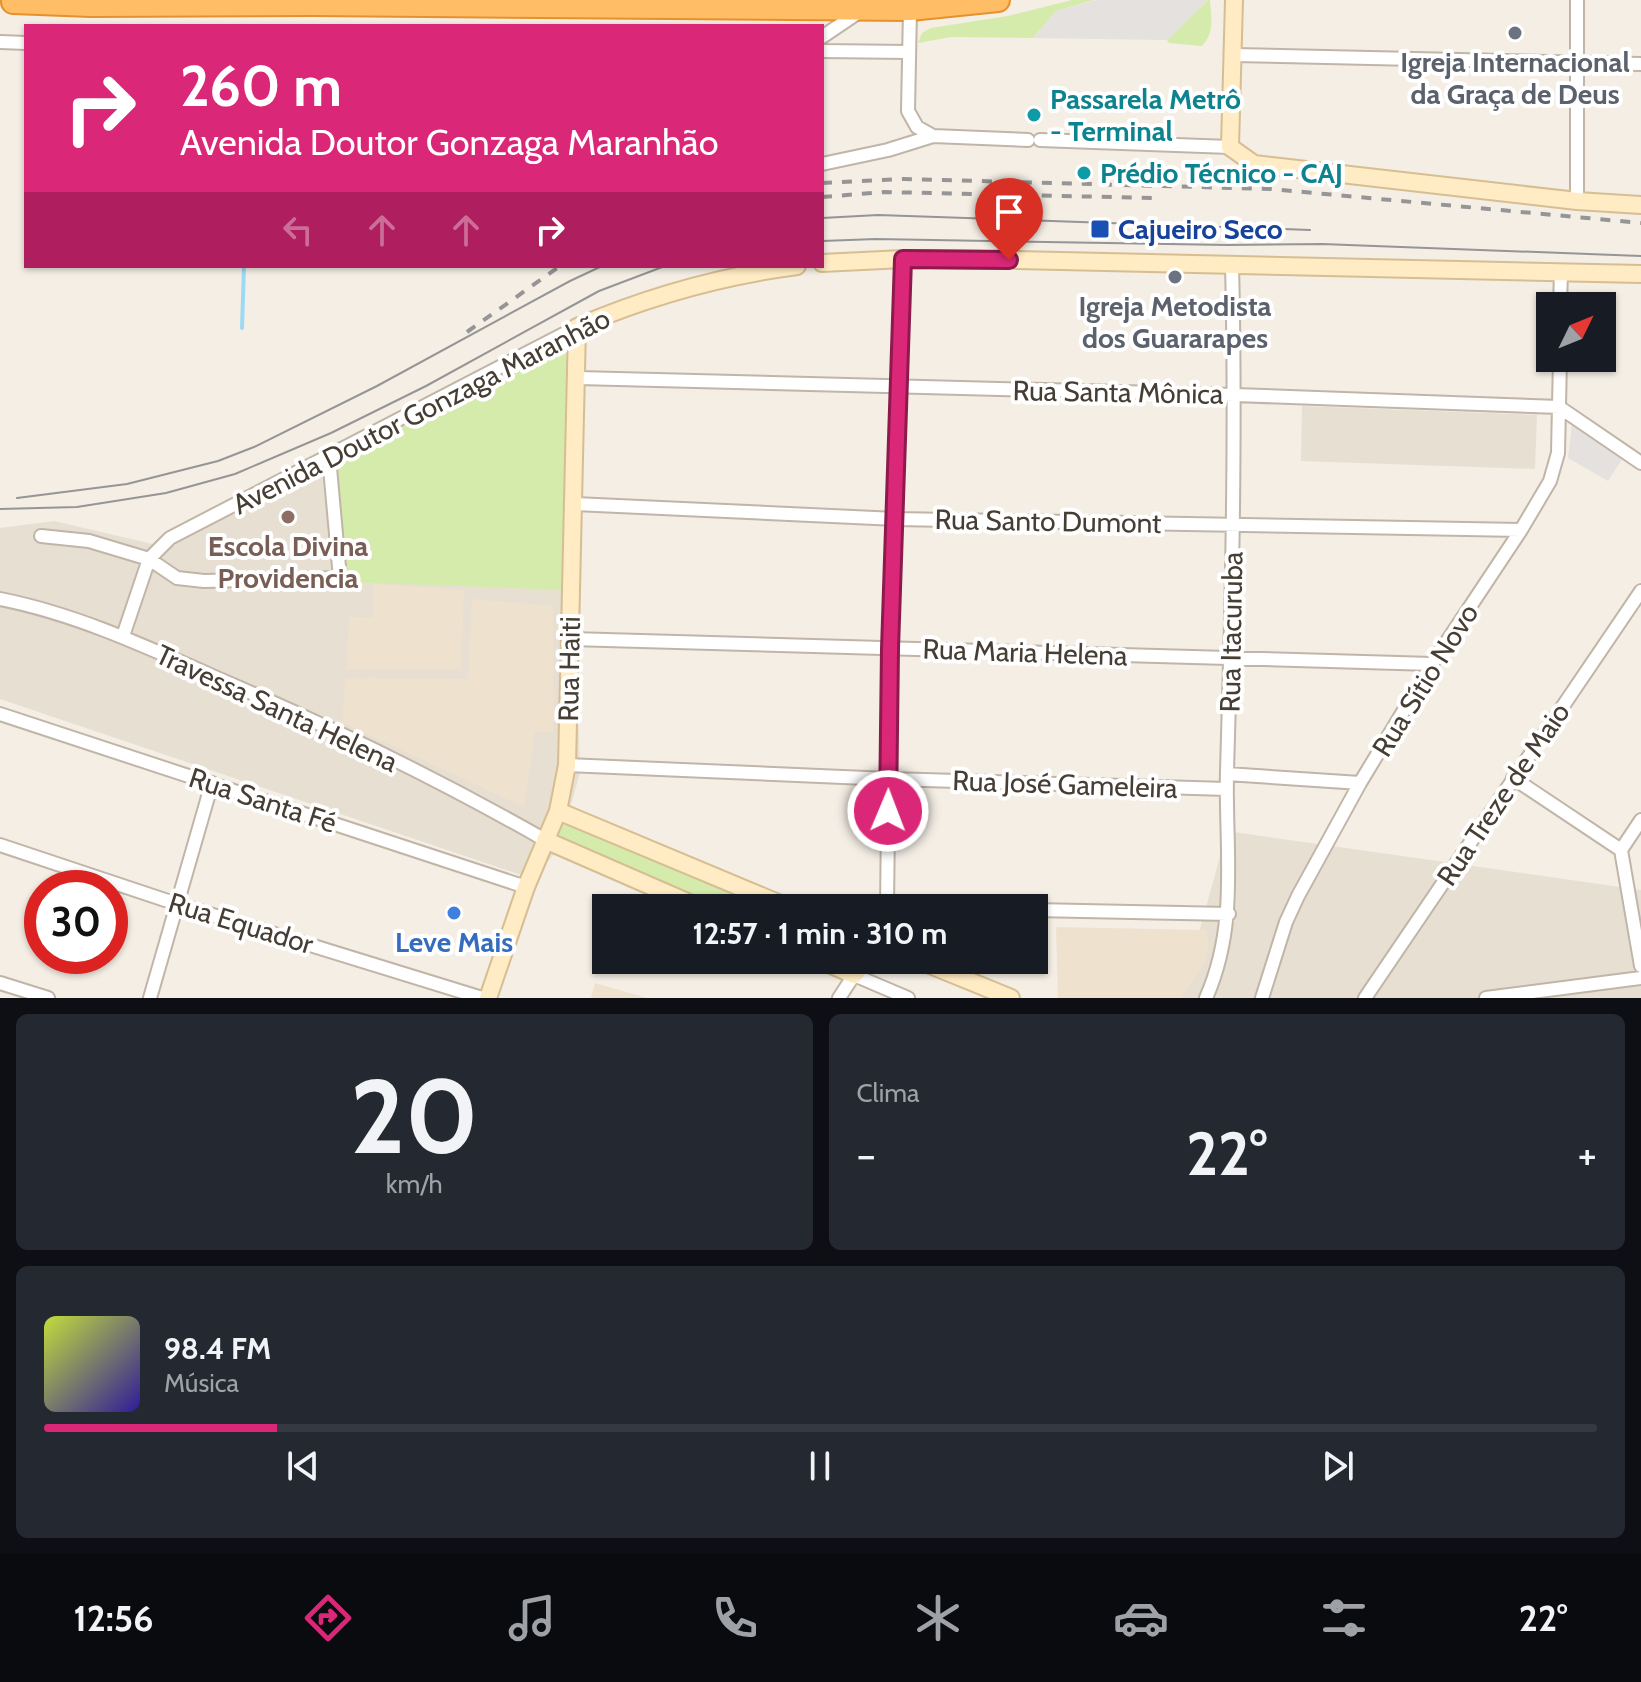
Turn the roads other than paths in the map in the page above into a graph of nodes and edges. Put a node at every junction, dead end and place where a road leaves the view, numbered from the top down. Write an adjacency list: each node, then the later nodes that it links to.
1 (998, 0): 6 (highway)
2 (1234, 0): 12 (street)
3 (1577, 0): 13 (street)
4 (12, 1): 5 (highway)
5 (865, 8): 6 (highway); 7 (street)
6 (910, 9): 11 (street)
7 (824, 36)
8 (0, 42): 9 (street)
9 (24, 43)
10 (824, 51): 11 (street)
11 (909, 52): 15 (street)
12 (1234, 55): 13 (street); 16 (street)
13 (1579, 64): 14 (street); 18 (street)
14 (1641, 64)
15 (933, 136): 16 (street); 17 (street)
16 (1230, 147): 18 (street)
17 (824, 164)
18 (1577, 201): 19 (street)
19 (1641, 205)
20 (903, 259): 21 (street); 22 (street); 30 (street)
21 (824, 263)
22 (1232, 263): 24 (street); 31 (street, Rua Itacuruba)
23 (787, 268): 27 (street, Avenida Doutor Gonzaga Maranhão)
24 (1561, 271): 25 (street); 26 (street)
25 (1641, 274)
26 (1560, 292)
27 (577, 327): 29 (street, Rua Haiti); 33 (street, Avenida Doutor Gonzaga Maranhão)
28 (1560, 372): 32 (street, Rua Sítio Novo)
29 (578, 378): 30 (street, Rua Santa Mônica); 35 (street, Rua Haiti)
30 (900, 387): 31 (street, Rua Santa Mônica); 36 (street)
31 (1235, 395): 32 (street, Rua Santa Mônica); 37 (street, Rua Itacuruba)
32 (1559, 407): 34 (street); 38 (street, Rua Sítio Novo)
33 (329, 457): 40 (street, Avenida Doutor Gonzaga Maranhão); 40 (street)
34 (1636, 460)
35 (575, 504): 36 (street, Rua Santo Dumont); 44 (street, Rua Haiti)
36 (896, 519): 37 (street, Rua Santo Dumont); 45 (street)
37 (1233, 525): 38 (street, Rua Santo Dumont); 46 (street, Rua Itacuruba)
38 (1521, 530): 47 (street, Rua Sítio Novo)
39 (41, 536): 40 (street)
40 (149, 559): 43 (street)
41 (1641, 591): 51 (street, Rua Treze de Maio)
42 (0, 599): 43 (street, Travessa Santa Helena)
43 (123, 636): 58 (street, Travessa Santa Helena)
44 (571, 639): 45 (street, Rua Maria Helena); 49 (street, Rua Haiti)
45 (890, 649): 46 (street, Rua Maria Helena); 52 (street)
46 (1231, 658): 47 (street, Rua Maria Helena); 50 (street, Rua Itacuruba)
47 (1432, 664): 54 (street, Rua Sítio Novo)
48 (0, 714): 53 (street, Rua Santa Fé)
49 (567, 765): 52 (street, Rua José Gameleira); 56 (street, Rua Haiti)
50 (1227, 774): 54 (street); 55 (street, Rua Itacuruba)
51 (1513, 778): 60 (street); 82 (street, Rua Treze de Maio)
52 (889, 779): 55 (street, Rua José Gameleira); 64 (street)
53 (212, 783): 61 (street, Rua Santa Fé); 65 (street)
54 (1360, 783): 81 (street, Rua Sítio Novo)
55 (1227, 789): 67 (street, Rua Itacuruba)
56 (558, 811): 58 (street, Rua Haiti); 63 (street)
57 (1641, 820): 60 (street)
58 (545, 840): 61 (street, Rua Haiti); 62 (street)
59 (0, 845): 65 (street, Rua Equador)
60 (1621, 850): 68 (street)
61 (526, 887): 76 (street, Rua Haiti)
62 (669, 894)
63 (757, 894)
64 (887, 894)
65 (177, 904): 74 (street); 75 (street, Rua Equador)
66 (1048, 910): 67 (street)
67 (1229, 914): 80 (street, Rua Itacuruba)
68 (1641, 966)
69 (952, 974): 79 (street)
70 (854, 975): 77 (street); 78 (street)
71 (1641, 978): 83 (street)
72 (0, 983): 73 (street)
73 (48, 998)
74 (150, 998)
75 (482, 998)
76 (488, 998)
77 (839, 998)
78 (908, 998)
79 (1011, 998)
80 (1206, 998)
81 (1262, 998)
82 (1365, 998)
83 (1486, 998)

